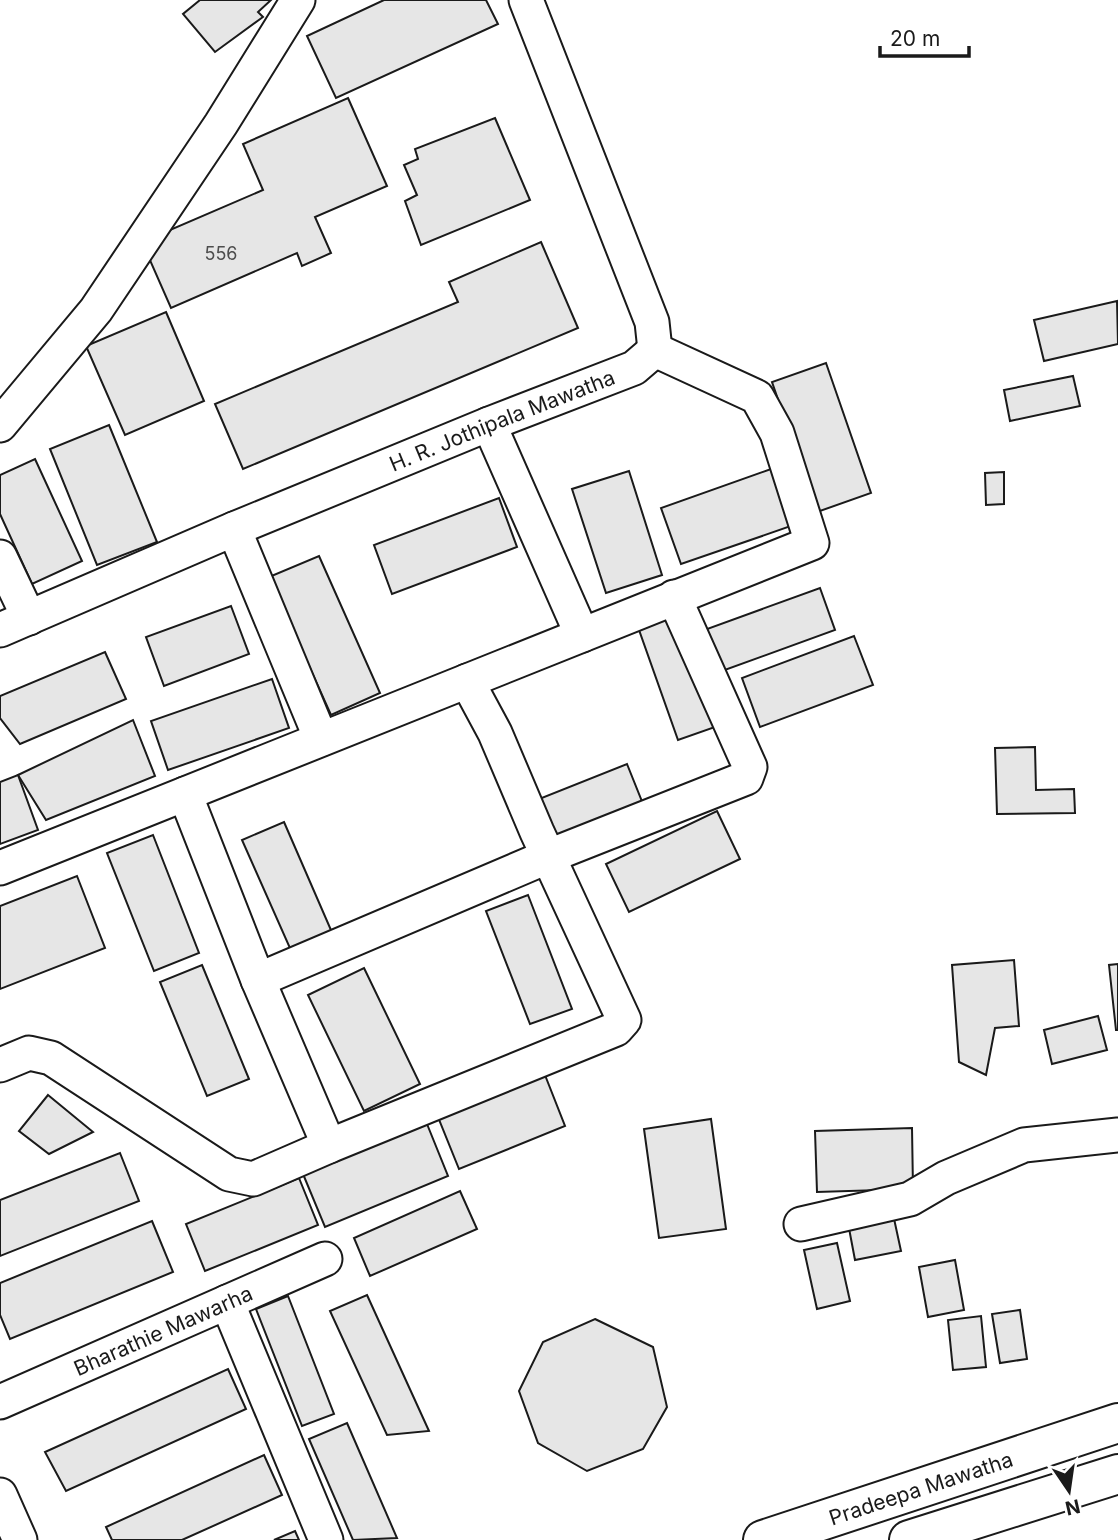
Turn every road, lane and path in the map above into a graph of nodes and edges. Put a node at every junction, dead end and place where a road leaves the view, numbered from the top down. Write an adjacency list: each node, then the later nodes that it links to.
1 (298, 0): 5 (street)
2 (526, 0): 3 (street)
3 (655, 350): 4 (street, H. R. Jothipala Mawatha); 8 (street)
4 (489, 424): 6 (street, H. R. Jothipala Mawatha); 10 (street)
5 (0, 425)
6 (234, 529): 9 (street, H. R. Jothipala Mawatha); 12 (street)
7 (0, 557): 9 (street)
8 (674, 597): 10 (street); 14 (street)
9 (14, 624)
10 (582, 635): 11 (street)
11 (467, 681): 12 (street); 14 (street)
12 (321, 739): 13 (street)
13 (185, 794): 15 (street); 16 (street)
14 (549, 856): 16 (street); 19 (street)
15 (0, 868)
16 (258, 981): 19 (street)
17 (0, 1065): 19 (street)
18 (1118, 1135): 20 (street)
19 (329, 1146)
20 (801, 1224)
21 (325, 1259): 22 (street, Bharathie Mawarha)
22 (227, 1302): 23 (street, Bharathie Mawarha); 28 (street)
23 (0, 1402)
24 (1118, 1423): 29 (highway, Pradeepa Mawatha)
25 (1118, 1474): 30 (highway)
26 (0, 1495): 27 (street)
27 (20, 1540)
28 (327, 1540)
29 (763, 1540)
30 (909, 1540)

